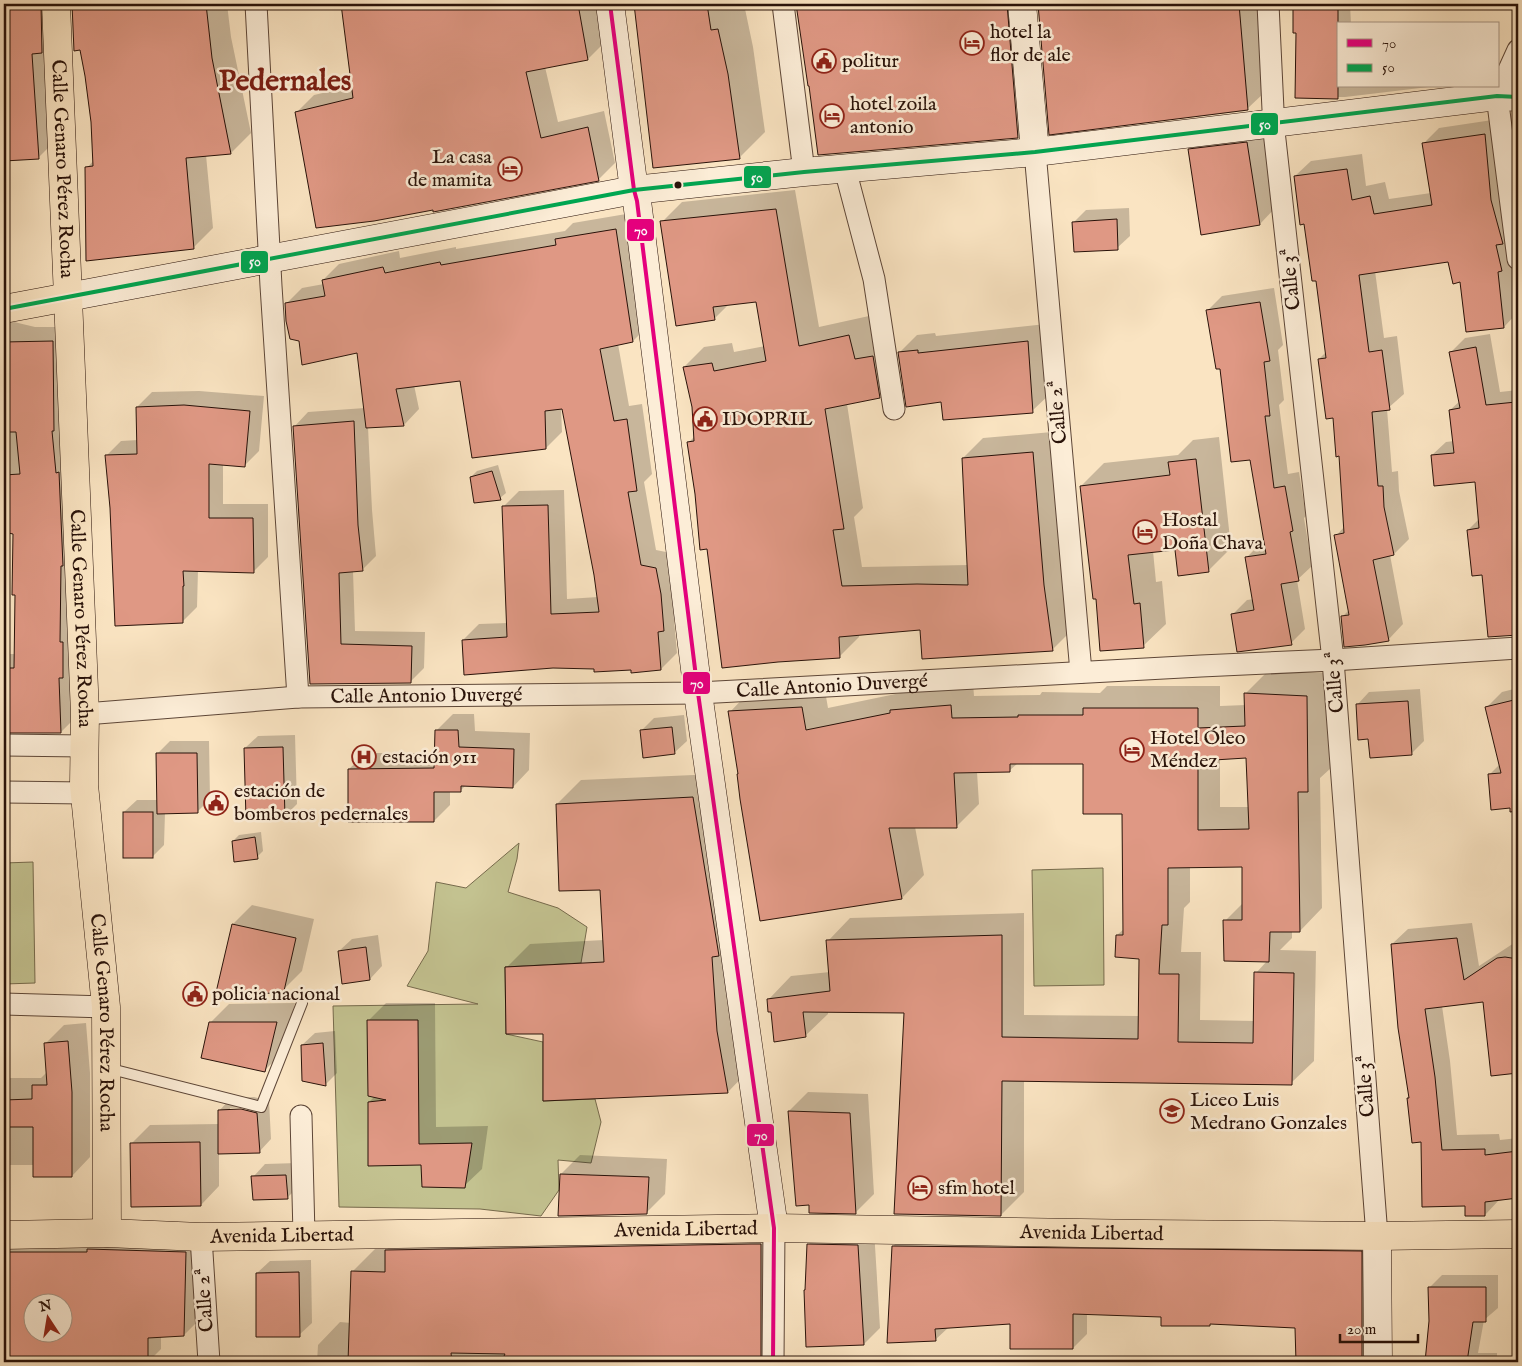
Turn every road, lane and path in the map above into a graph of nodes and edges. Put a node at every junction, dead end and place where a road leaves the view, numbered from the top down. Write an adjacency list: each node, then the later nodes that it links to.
1 (56, 4): 16 (main road, Calle Genaro Pérez Rocha)
2 (256, 4): 14 (street)
3 (610, 4): 13 (main road)
4 (782, 4): 12 (street)
5 (1022, 4): 10 (main road)
6 (1268, 4): 9 (street, Calle 3ª)
7 (1518, 50): 8 (street)
8 (1508, 96): 9 (main road); 15 (street)
9 (1274, 123): 10 (main road); 20 (street, Calle 3ª)
10 (1035, 152): 11 (main road); 21 (street, Calle 2ª)
11 (845, 169): 12 (main road); 18 (street)
12 (804, 172): 13 (main road)
13 (634, 190): 14 (main road); 22 (main road)
14 (270, 259): 16 (main road); 23 (street)
15 (1518, 259)
16 (68, 297): 17 (main road); 24 (main road, Calle Genaro Pérez Rocha)
17 (4, 309)
18 (894, 409)
19 (1518, 648): 20 (street, Calle Antonio Duvergé)
20 (1333, 660): 21 (street, Calle Antonio Duvergé); 39 (street, Calle 3ª)
21 (1081, 672): 22 (street, Calle Antonio Duvergé)
22 (698, 693): 23 (street, Calle Antonio Duvergé); 34 (main road)
23 (298, 697): 24 (street, Calle Antonio Duvergé)
24 (85, 714): 26 (main road, Calle Genaro Pérez Rocha)
25 (4, 745): 26 (street)
26 (84, 746): 28 (main road, Calle Genaro Pérez Rocha)
27 (4, 792): 28 (street)
28 (85, 793): 31 (main road, Calle Genaro Pérez Rocha)
29 (302, 1003): 32 (lane)
30 (4, 1004): 31 (street)
31 (106, 1007): 32 (main road, Calle Genaro Pérez Rocha)
32 (106, 1067): 35 (main road, Calle Genaro Pérez Rocha)
33 (301, 1116): 38 (street)
34 (774, 1228): 38 (main road, Avenida Libertad); 39 (main road, Avenida Libertad); 42 (street)
35 (108, 1233): 37 (main road, Avenida Libertad); 40 (main road, Avenida Libertad)
36 (1518, 1234): 39 (main road, Avenida Libertad)
37 (4, 1235)
38 (304, 1236): 40 (main road, Avenida Libertad)
39 (1377, 1236): 43 (main road, Calle 3ª)
40 (201, 1237): 41 (street, Calle 2ª)
41 (209, 1362)
42 (774, 1362)
43 (1378, 1362)

